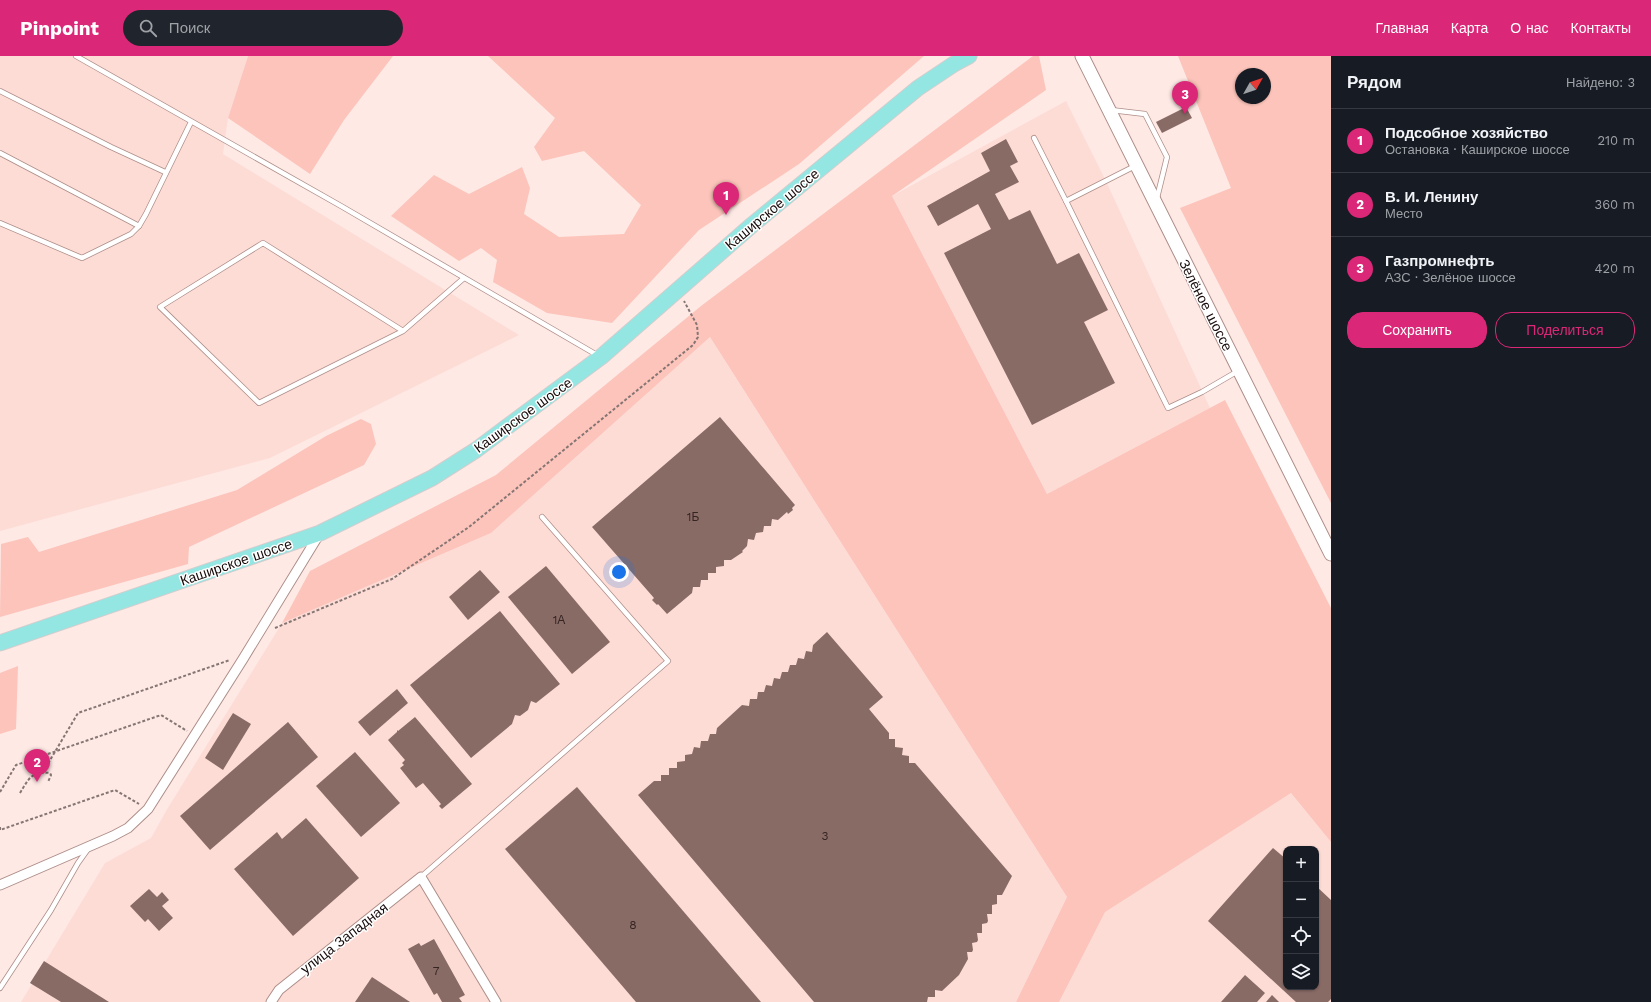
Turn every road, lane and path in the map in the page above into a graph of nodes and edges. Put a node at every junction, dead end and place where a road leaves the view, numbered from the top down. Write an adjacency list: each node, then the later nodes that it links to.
1 (76, 56): 6 (lane)
2 (969, 56): 16 (main road, Каширское шоссе)
3 (1082, 56): 5 (main road, Зелёное шоссе)
4 (0, 91): 10 (lane)
5 (1109, 110): 9 (main road, Зелёное шоссе); 12 (lane)
6 (191, 122): 10 (lane); 15 (lane)
7 (1034, 138): 11 (lane)
8 (0, 153): 14 (lane)
9 (1136, 165): 11 (lane); 12 (main road, Зелёное шоссе)
10 (165, 172): 14 (lane)
11 (1066, 201): 19 (lane)
12 (1155, 204): 19 (main road, Зелёное шоссе)
13 (0, 222): 14 (lane)
14 (139, 226)
15 (464, 278): 17 (lane); 18 (lane)
16 (678, 289): 18 (main road, Каширское шоссе); 23 (path)
17 (403, 331): 17 (lane)
18 (601, 357): 21 (main road, Каширское шоссе)
19 (1239, 370): 22 (main road, Зелёное шоссе)
20 (542, 517): 35 (lane)
21 (320, 533): 23 (street); 24 (main road, Каширское шоссе)
22 (1331, 554)
23 (259, 634): 25 (street)
24 (0, 644)
25 (243, 659): 26 (street); 27 (path)
26 (194, 736): 27 (path); 32 (street)
27 (55, 752): 28 (path); 30 (path)
28 (43, 772): 29 (path); 31 (path)
29 (48, 782)
30 (0, 792)
31 (20, 793)
32 (148, 809): 33 (path); 34 (street)
33 (0, 827)
34 (90, 846): 36 (street); 37 (lane)
35 (421, 877): 38 (street, улица Западная); 39 (street)
36 (0, 885)
37 (0, 988)
38 (271, 1002)
39 (496, 1002)

